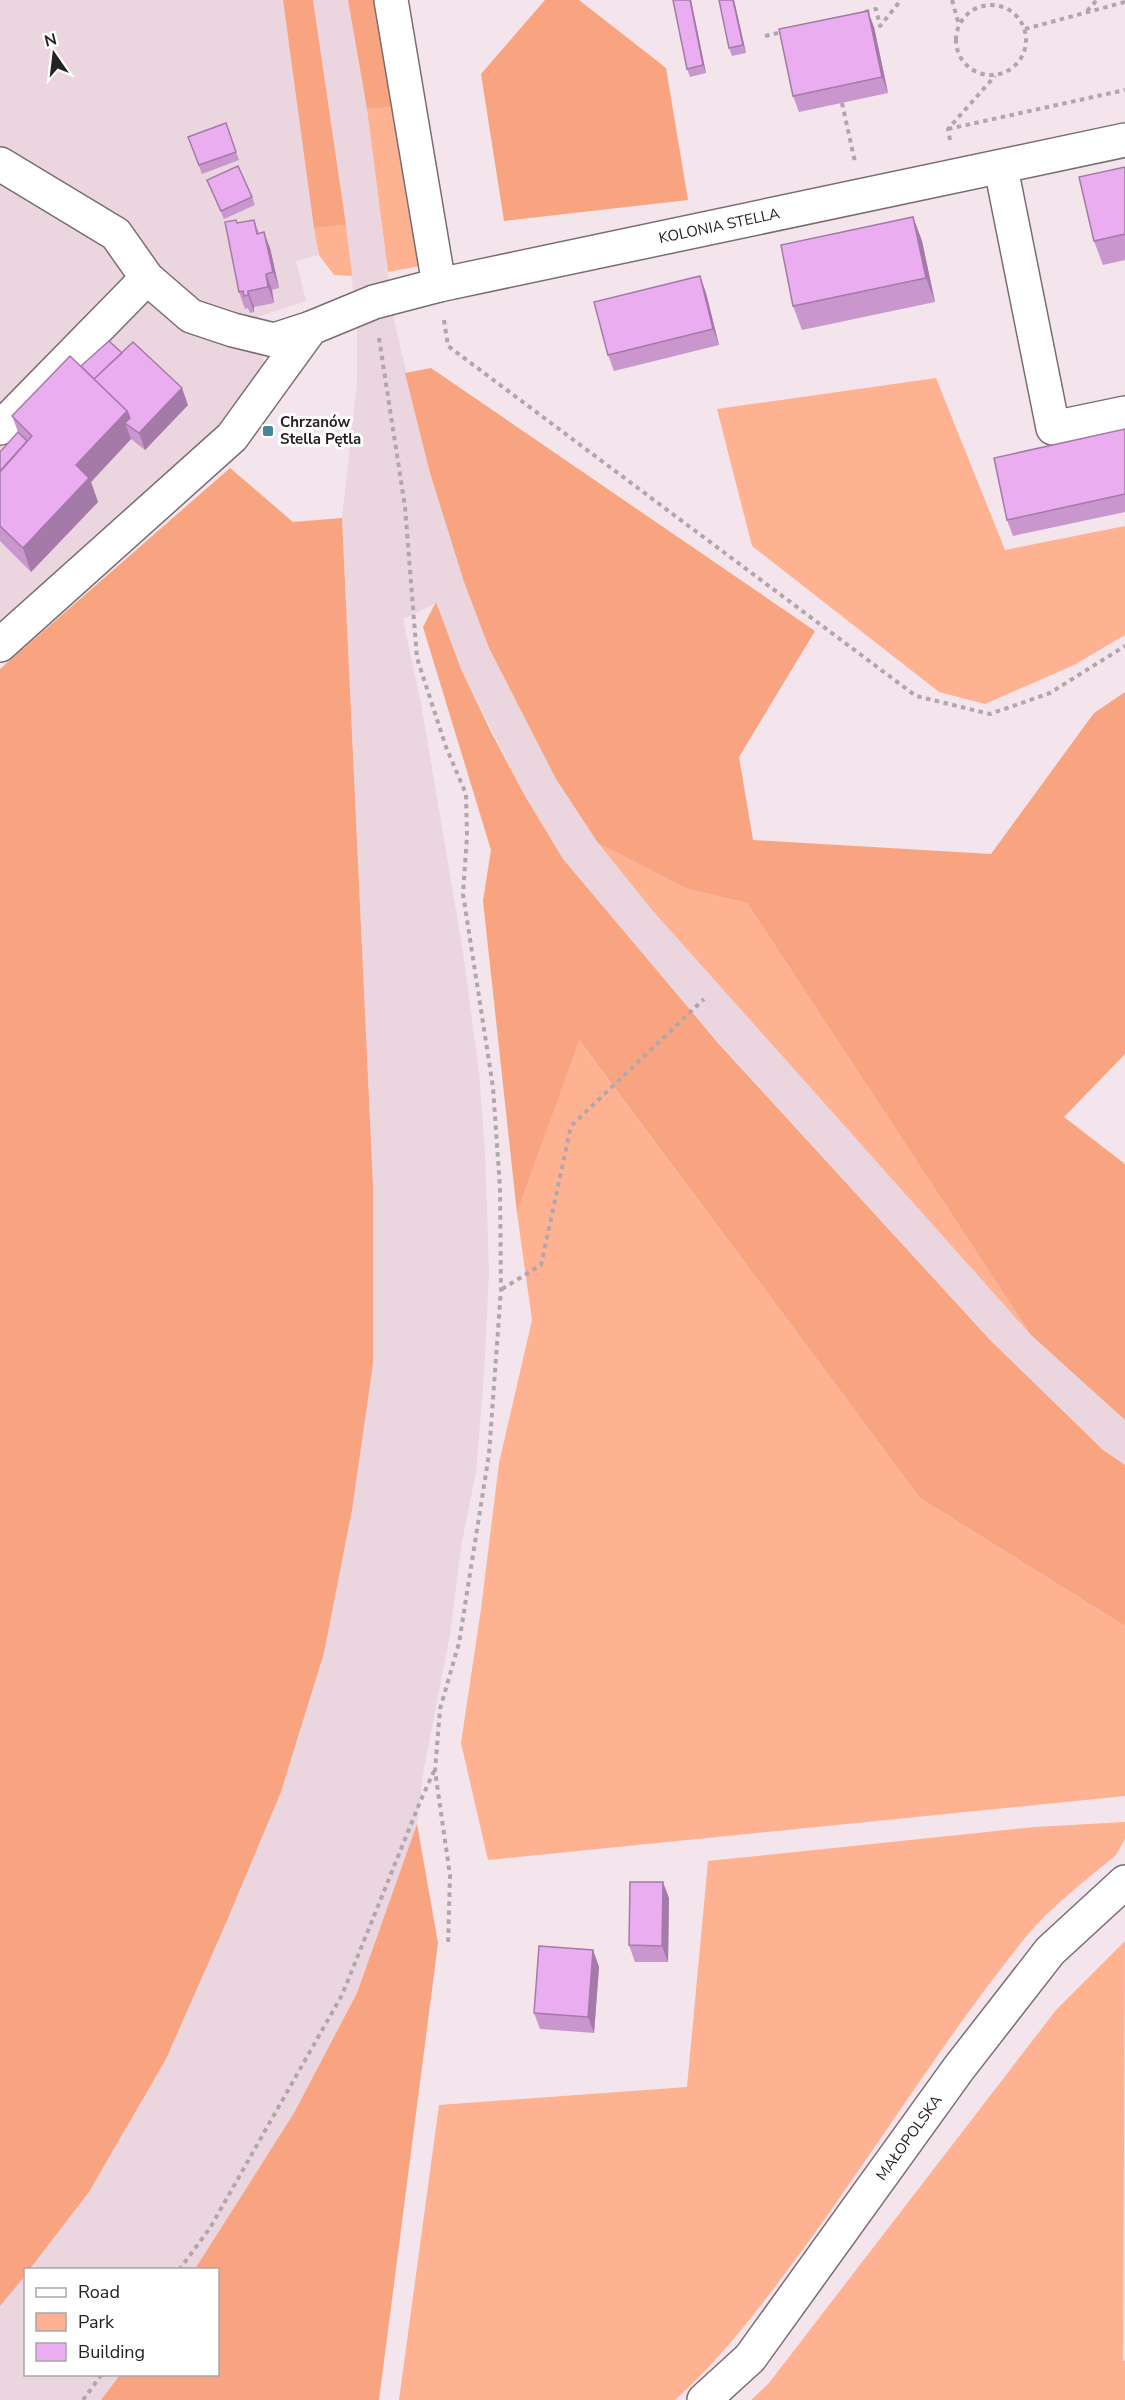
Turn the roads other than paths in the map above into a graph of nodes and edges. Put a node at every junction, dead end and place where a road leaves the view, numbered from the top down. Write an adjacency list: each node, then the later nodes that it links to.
1 (401, 3): 6 (street)
2 (1125, 140): 4 (street, KOLONIA STELLA)
3 (0, 164): 5 (street, KOLONIA STELLA)
4 (1001, 168): 6 (street, KOLONIA STELLA); 8 (street)
5 (147, 278): 7 (street, KOLONIA STELLA); 9 (street)
6 (439, 285): 7 (street, KOLONIA STELLA)
7 (311, 328): 10 (street)
8 (1125, 413)
9 (0, 428)
10 (0, 645)
11 (1125, 1882): 12 (street, MAŁOPOLSKA)
12 (704, 2400)

